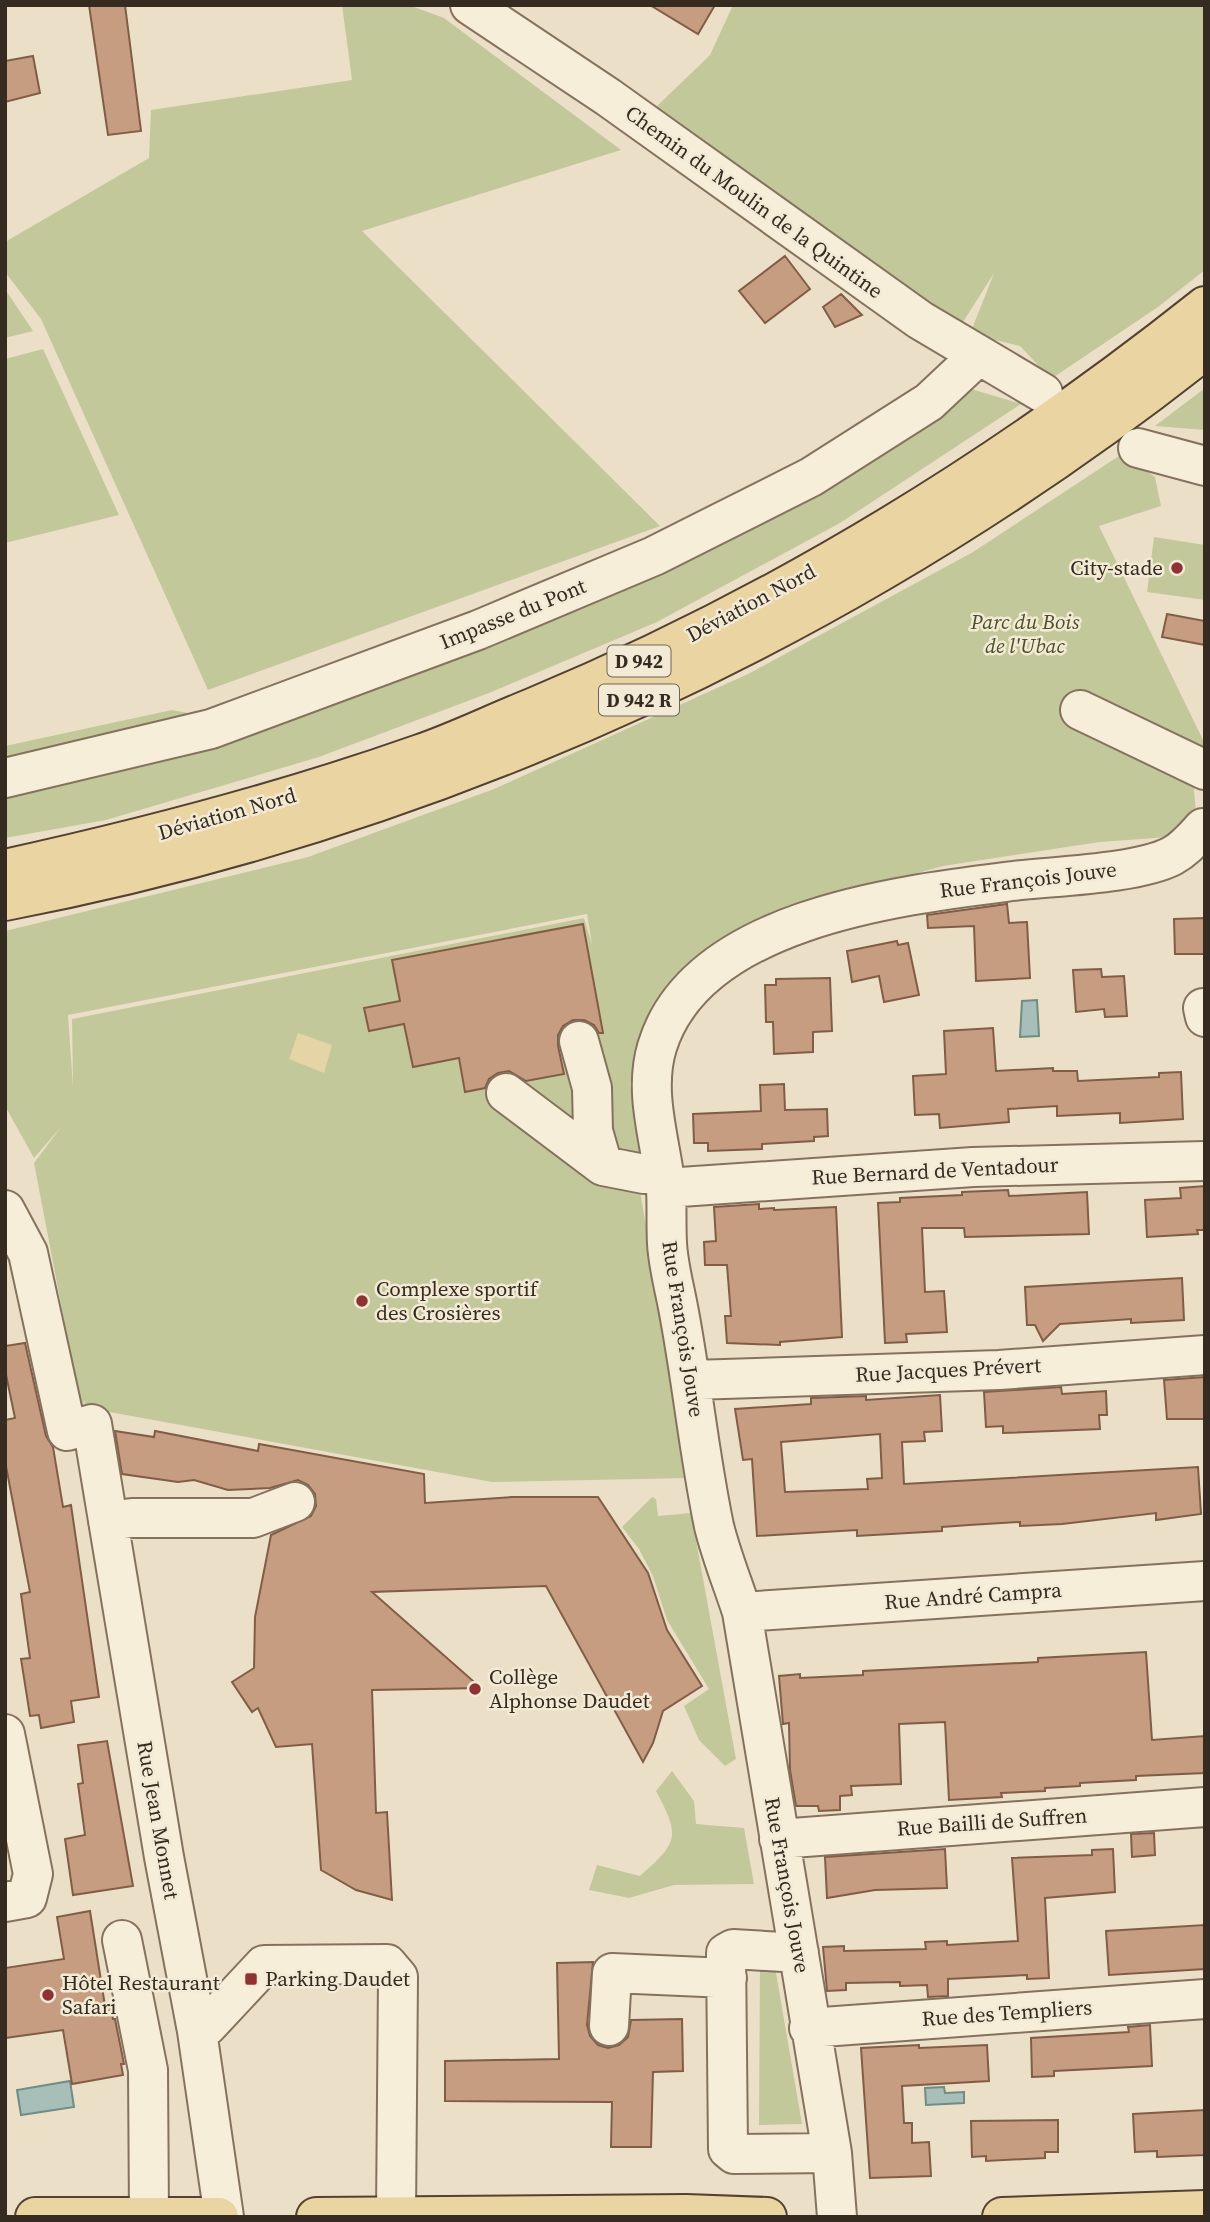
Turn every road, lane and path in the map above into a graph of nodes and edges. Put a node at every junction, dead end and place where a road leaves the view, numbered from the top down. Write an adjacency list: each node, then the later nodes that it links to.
1 (470, 5): 4 (street, Chemin du Moulin de la Quintine)
2 (1205, 306): 12 (main road, Déviation Nord / D 942)
3 (1205, 350): 13 (main road, Déviation Nord / D 942 R)
4 (978, 356): 5 (street, Chemin du Moulin de la Quintine); 10 (street, Impasse du Pont)
5 (1043, 393)
6 (1138, 448): 7 (street)
7 (1205, 466)
8 (1080, 710): 9 (street)
9 (1205, 770)
10 (5, 778)
11 (1204, 824): 18 (street, Rue François Jouve)
12 (5, 869)
13 (5, 901)
14 (579, 1041): 17 (street)
15 (506, 1093): 17 (street)
16 (1205, 1161): 18 (street, Rue Bernard de Ventadour)
17 (603, 1166): 18 (street, Rue Bernard de Ventadour)
18 (664, 1180): 21 (street, Rue François Jouve)
19 (5, 1210): 23 (street, Rue Jean Monnet)
20 (1205, 1354): 21 (street, Rue Jacques Prévert)
21 (692, 1380): 25 (street, Rue François Jouve)
22 (295, 1502): 23 (street)
23 (108, 1521): 36 (street, Rue Jean Monnet)
24 (1205, 1581): 25 (street, Rue André Campra)
25 (742, 1612): 28 (street, Rue François Jouve)
26 (5, 1734): 29 (street)
27 (1205, 1807): 28 (street, Rue Bailli de Suffren)
28 (779, 1839): 31 (street, Rue François Jouve)
29 (5, 1902)
30 (122, 1940): 39 (street)
31 (799, 1953): 32 (street); 35 (street, Rue François Jouve)
32 (727, 1978): 34 (street); 37 (street)
33 (1205, 1999): 35 (street, Rue des Templiers)
34 (609, 2026)
35 (809, 2028): 37 (street, Rue François Jouve)
36 (197, 2031): 40 (street); 43 (street, Rue Jean Monnet)
37 (832, 2153): 46 (street, Rue François Jouve)
38 (1205, 2210): 47 (main road)
39 (149, 2216): 41 (main road); 42 (main road)
40 (396, 2216): 44 (main road); 45 (main road)
41 (36, 2217)
42 (219, 2217)
43 (224, 2217)
44 (316, 2217)
45 (767, 2217)
46 (837, 2217)
47 (1002, 2217)

